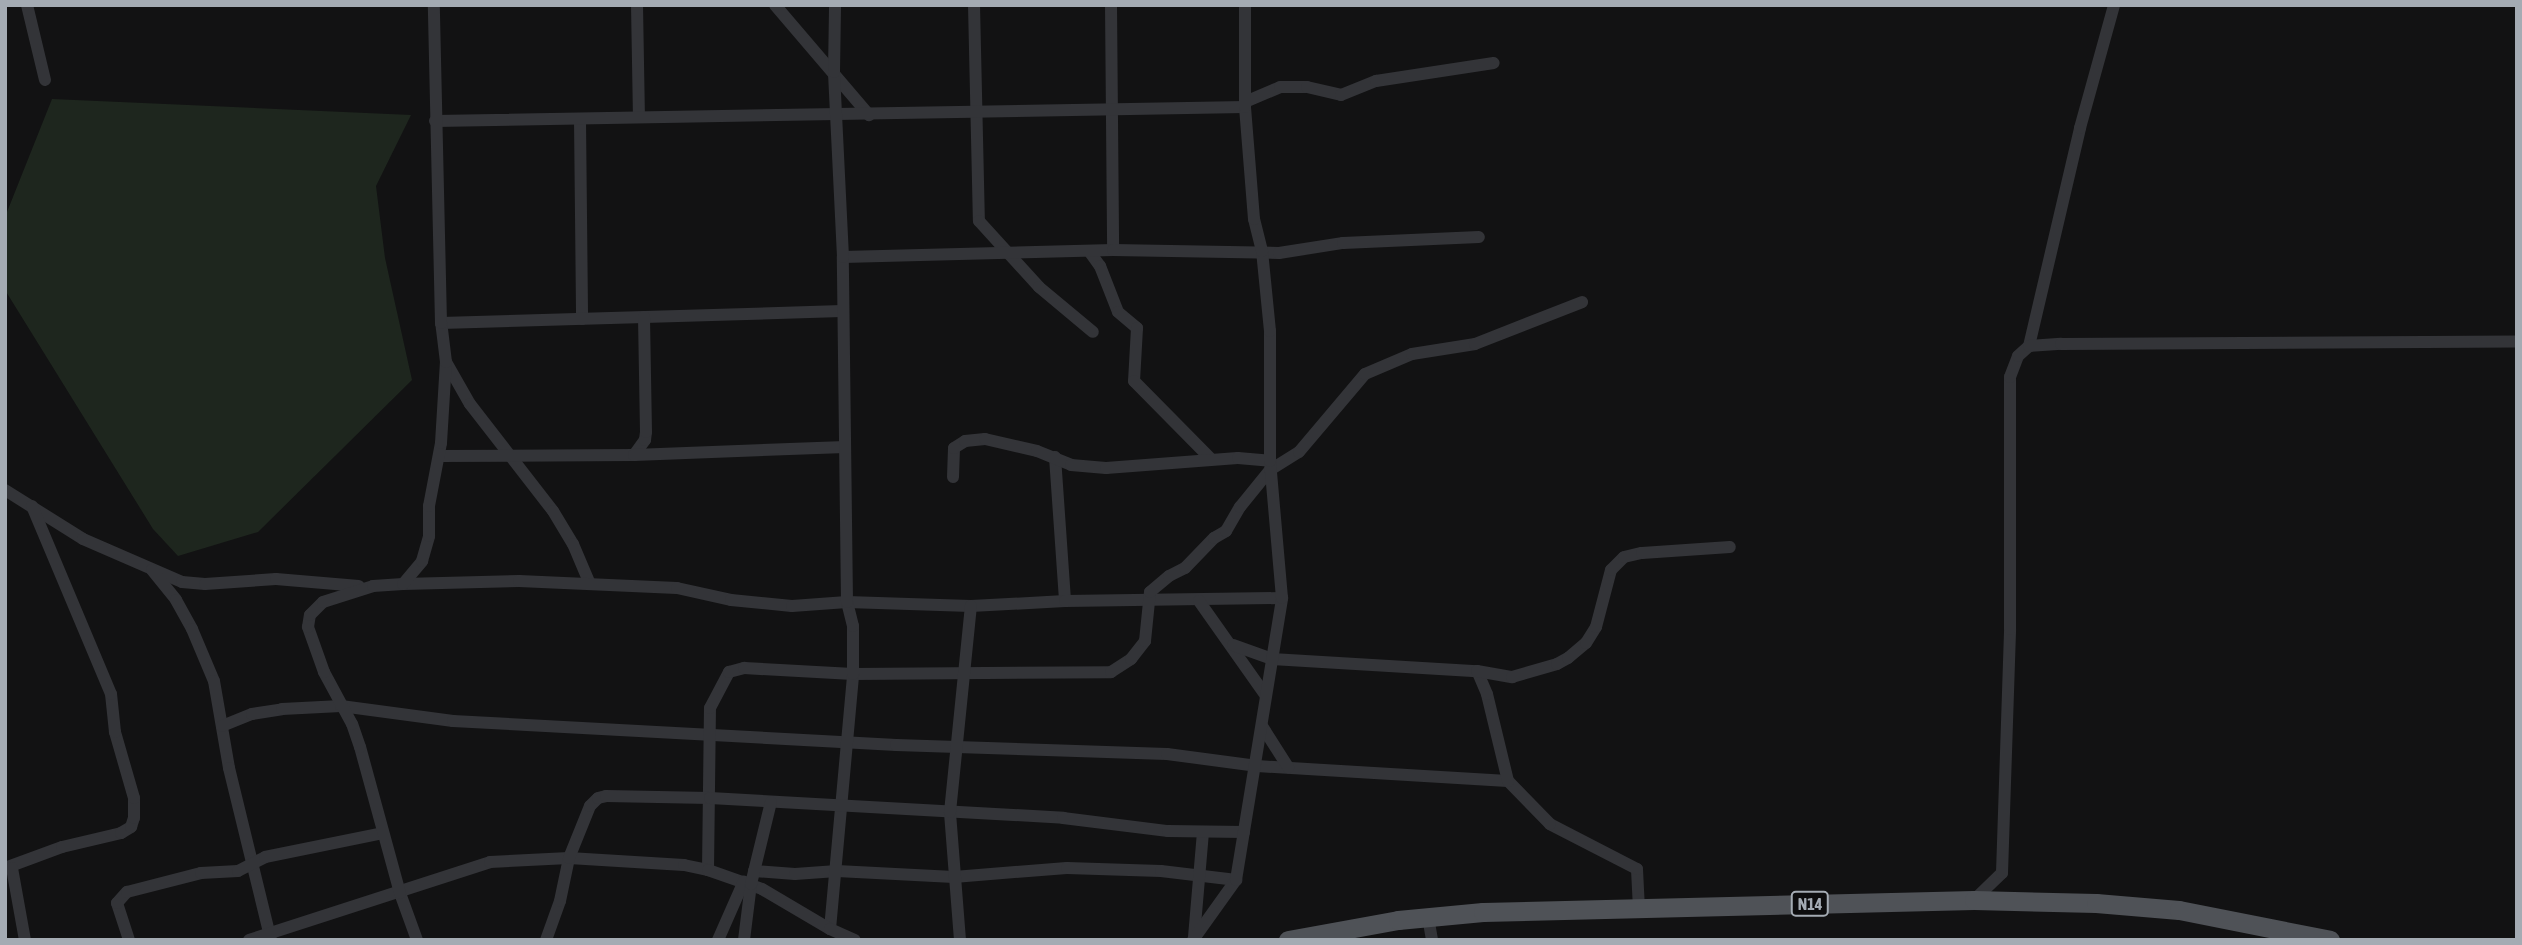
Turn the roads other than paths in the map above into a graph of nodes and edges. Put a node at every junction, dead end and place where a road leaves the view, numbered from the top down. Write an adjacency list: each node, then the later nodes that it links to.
1 (27, 5): 12 (street)
2 (433, 5): 20 (street)
3 (637, 5): 18 (street)
4 (775, 5): 11 (street)
5 (835, 5): 11 (street)
6 (974, 5): 15 (street)
7 (1111, 5): 14 (street)
8 (1245, 5): 13 (street)
9 (2115, 5): 34 (street)
10 (1494, 62): 13 (street)
11 (834, 72): 16 (street); 17 (street)
12 (45, 80)
13 (1245, 105): 14 (street); 24 (street)
14 (1112, 110): 15 (street); 22 (street)
15 (977, 112): 16 (street); 25 (street)
16 (869, 115): 17 (street)
17 (838, 116): 18 (street); 26 (street)
18 (639, 117): 19 (street)
19 (580, 120): 20 (street); 30 (street)
20 (435, 121): 31 (street)
21 (1479, 237): 24 (street)
22 (1113, 250): 23 (street); 24 (street)
23 (1089, 251): 25 (street); 41 (street)
24 (1262, 251): 42 (street)
25 (1008, 254): 26 (street); 32 (street)
26 (843, 257): 28 (street)
27 (1582, 302): 42 (street)
28 (842, 311): 29 (street); 36 (street)
29 (644, 317): 30 (street); 37 (street)
30 (582, 319): 31 (street)
31 (441, 323): 35 (street)
32 (1093, 332)
33 (2517, 342): 34 (street)
34 (2029, 346): 89 (street)
35 (446, 362): 38 (street); 40 (street)
36 (845, 447): 37 (street); 55 (street)
37 (634, 455): 40 (street)
38 (439, 456): 40 (street); 48 (street)
39 (1055, 457): 41 (street); 43 (street); 52 (street)
40 (511, 458): 49 (street)
41 (1210, 459): 42 (street)
42 (1270, 466): 51 (street); 53 (street)
43 (953, 477)
44 (5, 491): 45 (street)
45 (32, 506): 47 (street); 81 (street)
46 (1730, 547): 59 (street)
47 (152, 570): 50 (street); 64 (street)
48 (403, 584): 49 (street); 50 (street)
49 (590, 584): 55 (street)
50 (373, 586): 63 (street)
51 (1282, 597): 54 (street); 58 (street)
52 (1065, 601): 53 (street); 56 (street)
53 (1147, 601): 54 (street); 61 (street)
54 (1199, 601): 57 (street)
55 (847, 602): 56 (street); 60 (street)
56 (971, 606): 61 (street)
57 (1233, 645): 58 (street); 62 (street)
58 (1272, 659): 59 (street); 62 (street)
59 (1477, 671): 71 (street)
60 (853, 674): 61 (street); 66 (street); 67 (street)
61 (963, 675): 68 (street)
62 (1266, 696): 65 (street)
63 (341, 706): 64 (street); 66 (street); 77 (street)
64 (222, 726): 80 (street)
65 (1262, 726): 69 (street); 70 (street)
66 (710, 734): 67 (street); 72 (street)
67 (845, 741): 68 (street); 74 (street)
68 (956, 746): 69 (street); 75 (street)
69 (1257, 766): 70 (street); 76 (street)
70 (1288, 767): 71 (street)
71 (1508, 780): 90 (street)
72 (710, 798): 73 (street); 79 (street); 82 (street)
73 (771, 802): 74 (street); 86 (street)
74 (841, 806): 75 (street); 83 (street)
75 (950, 812): 78 (street); 85 (street)
76 (1244, 832): 78 (street); 87 (street)
77 (383, 833): 80 (street); 88 (street)
78 (1203, 833): 84 (street)
79 (569, 858): 82 (street); 88 (street); 99 (street)
80 (251, 863): 93 (street); 96 (street)
81 (9, 868): 95 (street)
82 (708, 870): 86 (street)
83 (836, 871): 85 (street); 86 (street); 92 (street)
84 (1200, 875): 85 (street); 87 (street); 94 (street)
85 (954, 877): 103 (street)
86 (750, 879): 92 (street); 100 (street); 101 (street)
87 (1236, 880): 94 (street)
88 (400, 893): 93 (street); 98 (street)
89 (1974, 900): 90 (main road, N14); 106 (main road, N14)
90 (1639, 909): 91 (main road, N14)
91 (1428, 917): 104 (main road, N14); 105 (street)
92 (830, 929): 102 (street)
93 (270, 937): 97 (street)
94 (1193, 939)
95 (25, 940)
96 (129, 940)
97 (249, 940)
98 (417, 940)
99 (546, 940)
100 (718, 940)
101 (744, 940)
102 (855, 940)
103 (960, 940)
104 (1288, 940)
105 (1432, 940)
106 (2330, 940)

